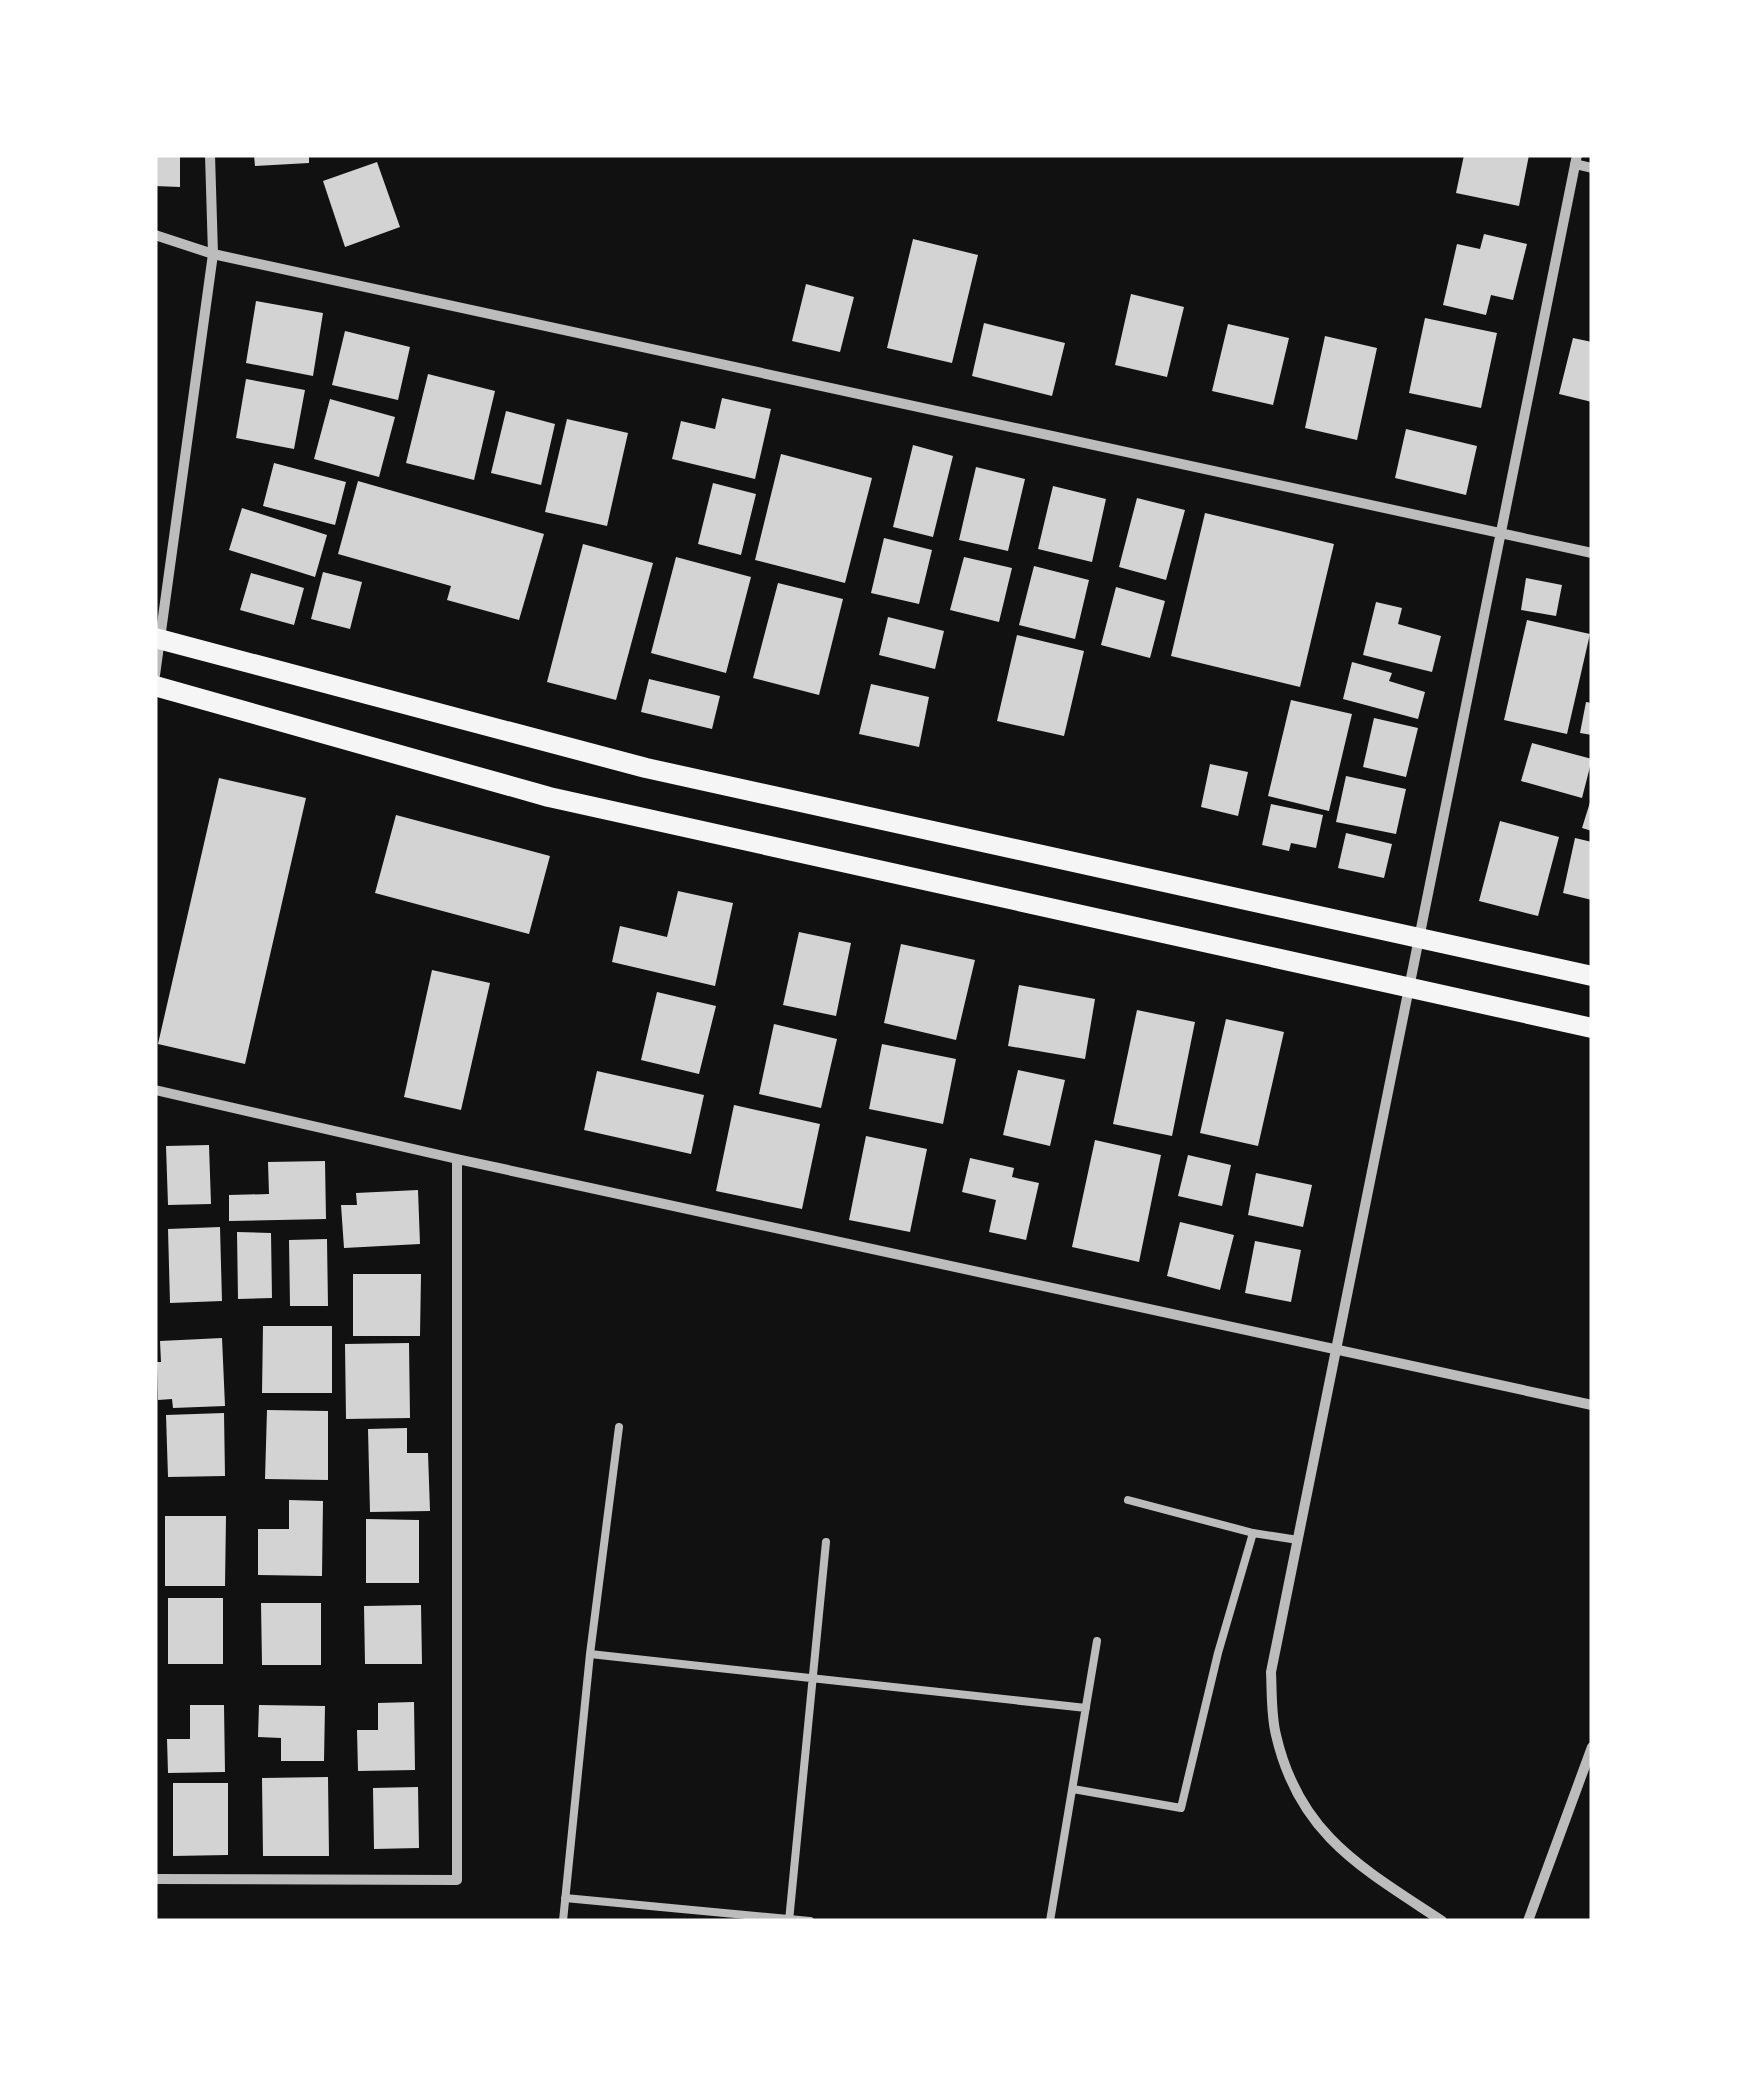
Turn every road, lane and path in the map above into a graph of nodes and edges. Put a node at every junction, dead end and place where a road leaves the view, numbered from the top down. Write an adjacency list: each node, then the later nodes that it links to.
1 (210, 155): 5 (street)
2 (1576, 160): 3 (street); 6 (street)
3 (1592, 168)
4 (155, 235): 5 (street)
5 (213, 254): 6 (street); 8 (street)
6 (1500, 533): 7 (street); 11 (street)
7 (1592, 553)
8 (158, 639): 9 (street); 11 (main road)
9 (155, 676)
10 (155, 686): 13 (main road)
11 (1421, 938): 12 (main road); 13 (street)
12 (1592, 976)
13 (1410, 988): 14 (main road); 17 (street)
14 (1592, 1028)
15 (155, 1090): 16 (street)
16 (457, 1159): 17 (street); 30 (street)
17 (1335, 1349): 18 (street); 22 (street)
18 (1592, 1405)
19 (619, 1427): 25 (lane)
20 (1128, 1500): 21 (lane)
21 (1254, 1533): 22 (lane); 29 (lane)
22 (1298, 1540): 36 (street)
23 (826, 1542): 26 (lane)
24 (1097, 1641): 27 (lane)
25 (590, 1654): 26 (lane); 31 (lane)
26 (814, 1676): 27 (lane); 32 (lane)
27 (1086, 1708): 29 (lane)
28 (1592, 1748): 37 (street)
29 (1073, 1789): 35 (lane)
30 (155, 1879)
31 (565, 1898): 32 (lane); 33 (lane)
32 (789, 1920): 34 (lane)
33 (562, 1921)
34 (810, 1921)
35 (1050, 1921)
36 (1442, 1921)
37 (1528, 1921)

